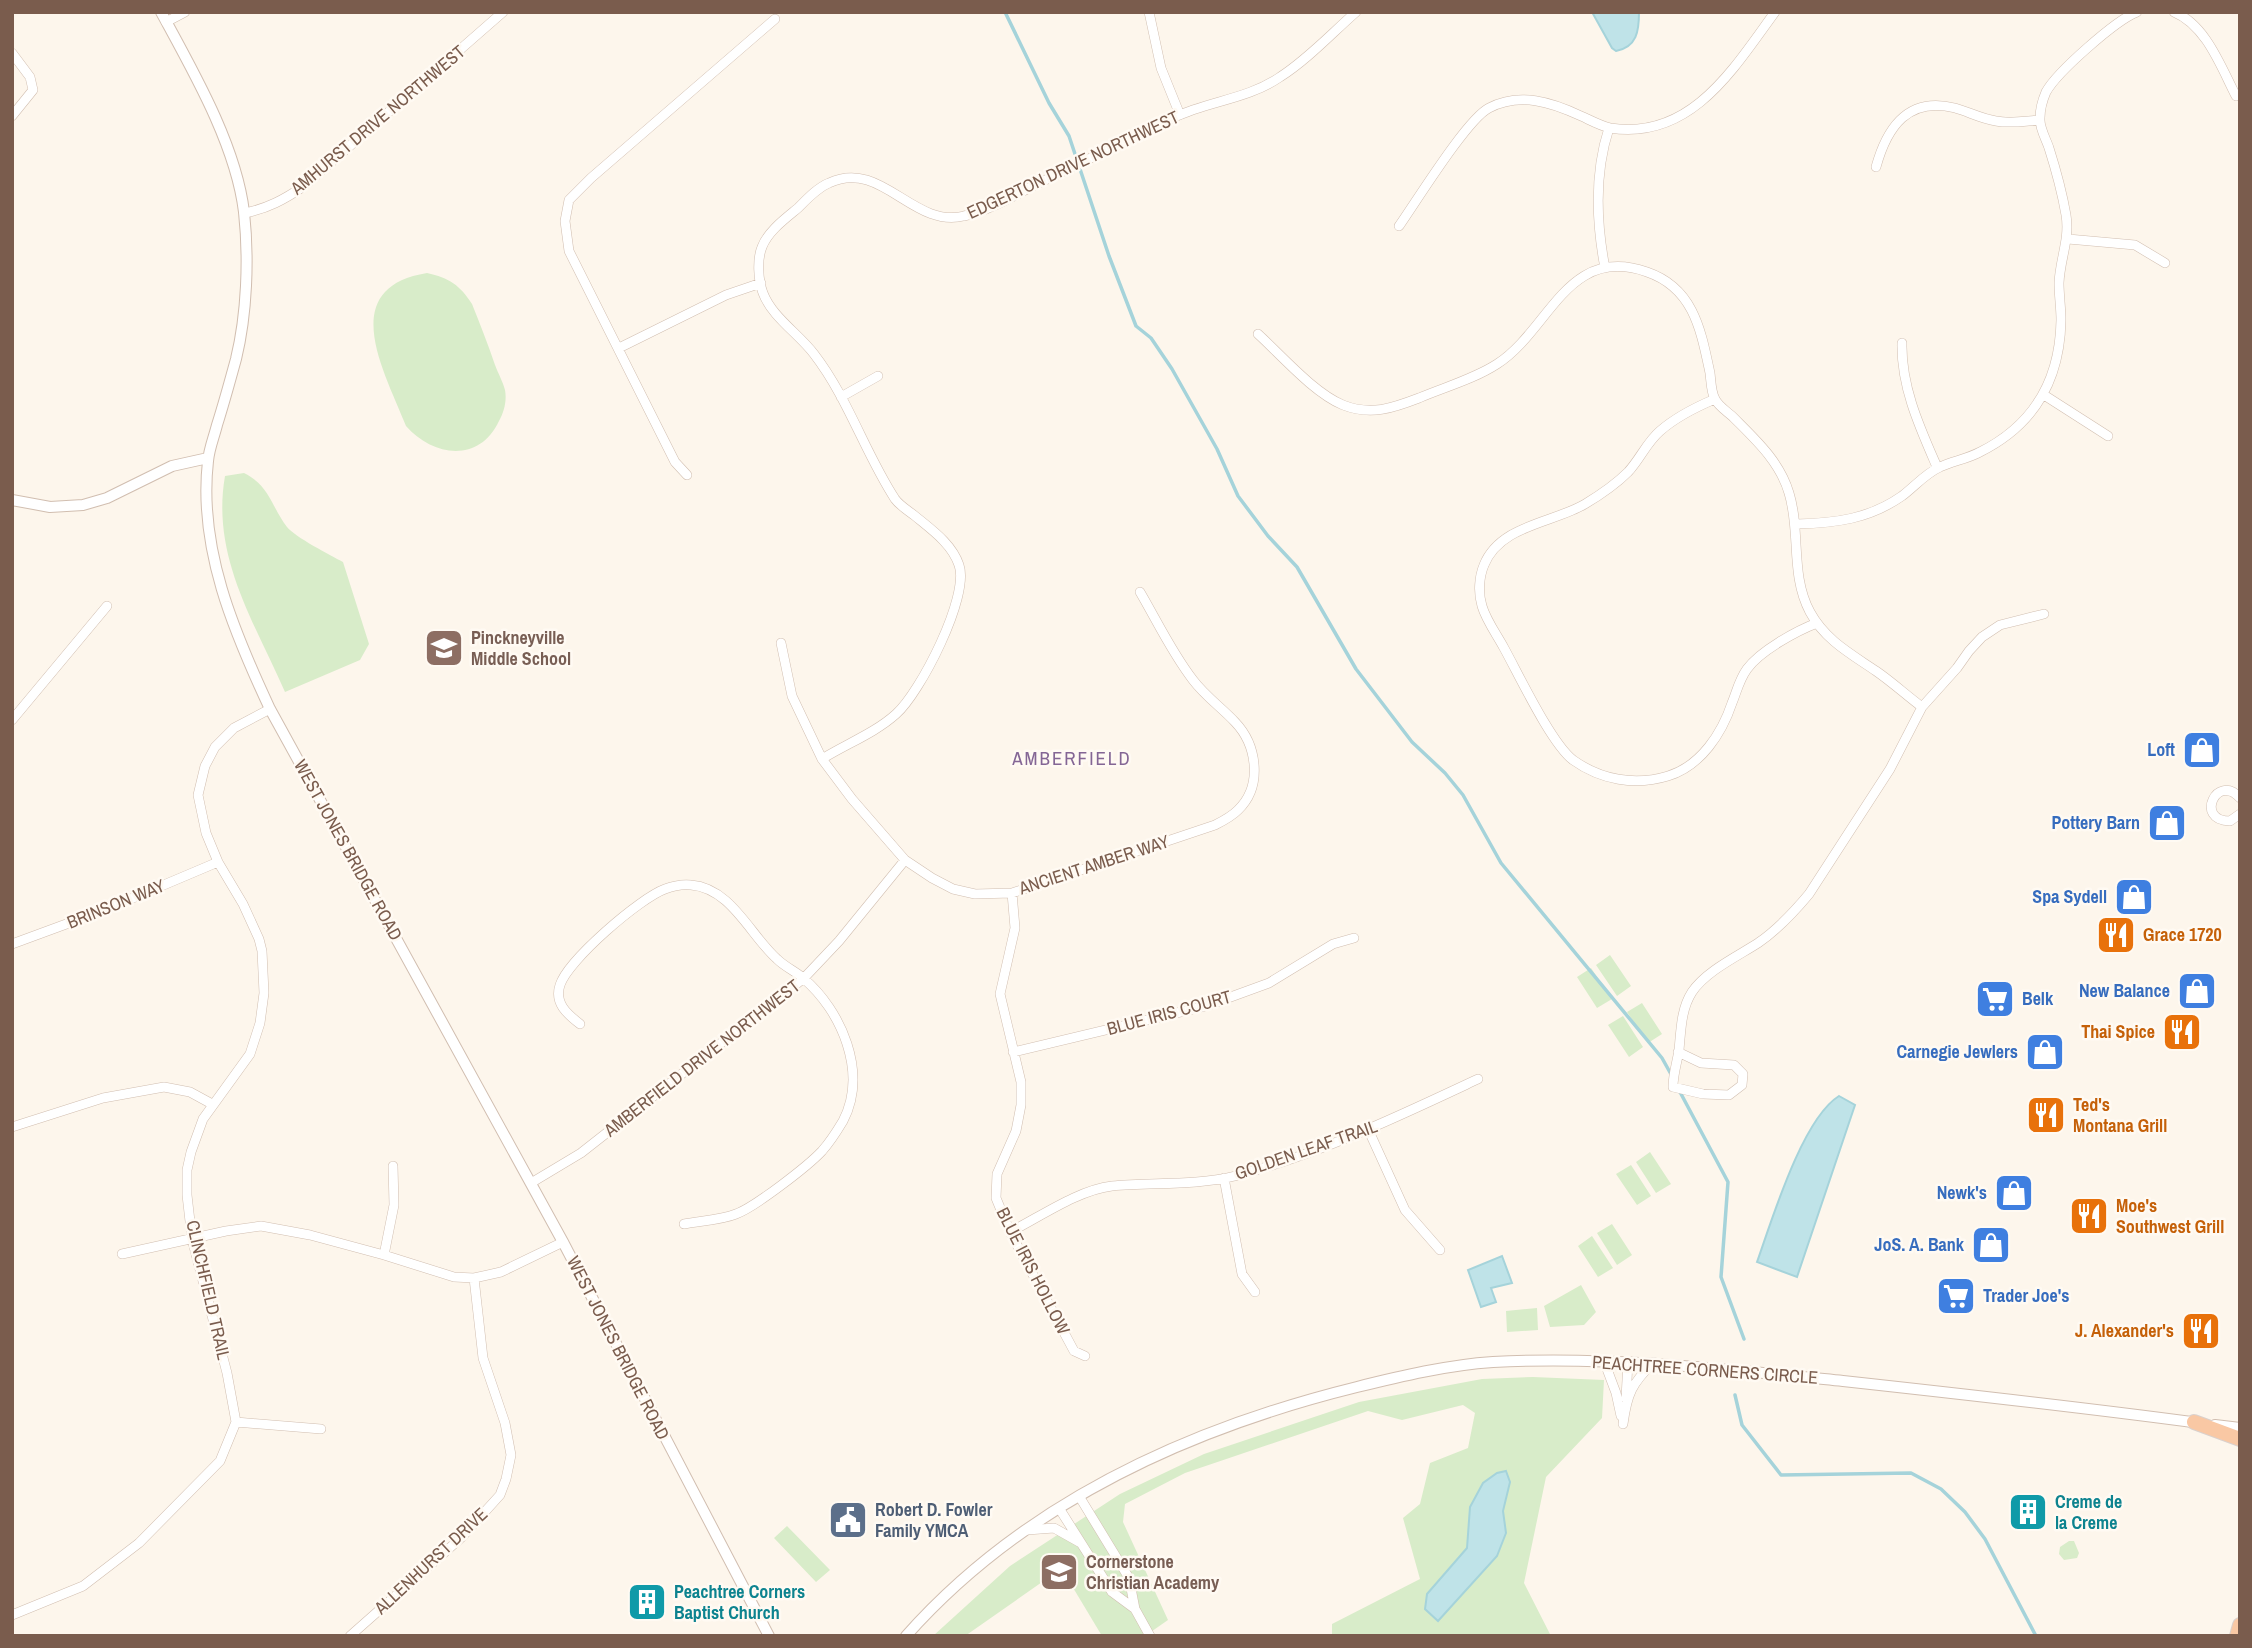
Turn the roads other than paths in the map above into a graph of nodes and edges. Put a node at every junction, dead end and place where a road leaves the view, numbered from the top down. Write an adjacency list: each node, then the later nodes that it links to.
1 (185, 12): 8 (street)
2 (503, 12): 17 (street, AMHURST DRIVE NORTHWEST)
3 (1149, 12): 12 (street)
4 (1356, 12): 12 (street, EDGERTON DRIVE NORTHWEST)
5 (1775, 12): 15 (street)
6 (2137, 12): 14 (street)
7 (2174, 12): 11 (street)
8 (164, 17): 17 (street, WEST JONES BRIDGE ROAD)
9 (775, 19): 25 (street)
10 (12, 53): 13 (street)
11 (2236, 96)
12 (1180, 115): 22 (street, EDGERTON DRIVE NORTHWEST)
13 (12, 116)
14 (2039, 120): 16 (street); 19 (street)
15 (1609, 128): 18 (street); 21 (street)
16 (1876, 167)
17 (244, 213): 31 (street, WEST JONES BRIDGE ROAD)
18 (1399, 226)
19 (2068, 239): 20 (street); 27 (street)
20 (2165, 263)
21 (1605, 268): 23 (street); 29 (street)
22 (761, 283): 25 (street); 28 (street, EDGERTON DRIVE NORTHWEST)
23 (1258, 334)
24 (1902, 343): 32 (street)
25 (619, 348): 33 (street)
26 (878, 376): 28 (street)
27 (2044, 395): 30 (street); 32 (street)
28 (841, 397): 44 (street, EDGERTON DRIVE NORTHWEST)
29 (1715, 399): 35 (street); 39 (street)
30 (2108, 436)
31 (208, 458): 34 (street); 42 (street, WEST JONES BRIDGE ROAD)
32 (1937, 467): 35 (street)
33 (687, 475)
34 (12, 500)
35 (1797, 524): 39 (street)
36 (1140, 592): 49 (street, ANCIENT AMBER WAY)
37 (107, 606): 43 (street)
38 (2044, 614): 41 (street)
39 (1817, 624): 41 (street)
40 (781, 643): 44 (street, ANCIENT AMBER WAY)
41 (1922, 707): 55 (street)
42 (270, 709): 48 (street, CLINCHFIELD TRAIL); 62 (street, WEST JONES BRIDGE ROAD)
43 (12, 720)
44 (822, 759): 47 (street, ANCIENT AMBER WAY)
45 (2240, 798): 46 (street)
46 (2240, 814)
47 (905, 860): 49 (street, ANCIENT AMBER WAY); 52 (street, AMBERFIELD DRIVE NORTHWEST)
48 (218, 862): 51 (street, BRINSON WAY); 57 (street, CLINCHFIELD TRAIL)
49 (1012, 893): 54 (street, BLUE IRIS HOLLOW)
50 (1354, 938): 54 (street, BLUE IRIS COURT)
51 (12, 944)
52 (804, 978): 53 (street); 62 (street, AMBERFIELD DRIVE NORTHWEST); 63 (street)
53 (580, 1024)
54 (1013, 1052): 64 (street, BLUE IRIS HOLLOW)
55 (1678, 1052): 55 (street)
56 (1478, 1079): 59 (street, GOLDEN LEAF TRAIL)
57 (212, 1104): 58 (street); 65 (street, CLINCHFIELD TRAIL)
58 (12, 1127)
59 (1368, 1129): 61 (street, GOLDEN LEAF TRAIL); 67 (street)
60 (393, 1167): 69 (street)
61 (1224, 1178): 64 (street, GOLDEN LEAF TRAIL); 71 (street)
62 (531, 1183): 66 (street, WEST JONES BRIDGE ROAD)
63 (684, 1224)
64 (1010, 1232): 72 (street, BLUE IRIS HOLLOW)
65 (192, 1238): 68 (street); 69 (street); 77 (street, CLINCHFIELD TRAIL)
66 (564, 1242): 70 (street); 90 (street, WEST JONES BRIDGE ROAD)
67 (1440, 1250)
68 (122, 1254)
69 (384, 1255): 70 (street)
70 (474, 1278): 89 (street, ALLENHURST DRIVE)
71 (1255, 1292)
72 (1085, 1356)
73 (1604, 1361): 74 (street, PEACHTREE CORNERS CIRCLE); 76 (street); 82 (street, PEACHTREE CORNERS CIRCLE)
74 (1628, 1362): 75 (street, PEACHTREE CORNERS CIRCLE); 76 (street)
75 (1654, 1362): 76 (street); 78 (street, PEACHTREE CORNERS CIRCLE)
76 (1626, 1400)
77 (236, 1422): 80 (street); 87 (street)
78 (2194, 1422): 79 (street, PEACHTREE CORNERS CIRCLE); 81 (highway)
79 (2240, 1428)
80 (321, 1429)
81 (2240, 1439)
82 (1079, 1496): 83 (street, PEACHTREE CORNERS CIRCLE); 86 (street)
83 (1059, 1508): 84 (street, PEACHTREE CORNERS CIRCLE); 85 (street)
84 (1026, 1531): 85 (street); 91 (street, PEACHTREE CORNERS CIRCLE)
85 (1082, 1544): 86 (street)
86 (1135, 1609): 92 (street)
87 (12, 1615)
88 (2240, 1625): 93 (highway)
89 (350, 1636)
90 (769, 1636)
91 (906, 1636)
92 (1150, 1636)
93 (2237, 1636)

